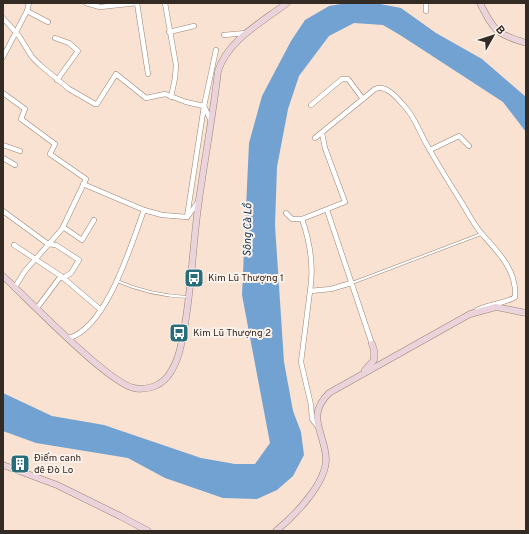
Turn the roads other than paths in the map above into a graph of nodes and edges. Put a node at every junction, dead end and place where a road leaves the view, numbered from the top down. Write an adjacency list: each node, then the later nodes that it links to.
1 (29, 3): 8 (street)
2 (86, 3): 3 (street)
3 (137, 3): 21 (street)
4 (165, 3): 14 (street)
5 (287, 3): 15 (street)
6 (426, 3): 9 (street)
7 (480, 3): 18 (street)
8 (27, 11): 11 (street); 13 (street)
9 (426, 11)
10 (4, 21): 13 (street)
11 (48, 22)
12 (194, 26): 14 (street)
13 (16, 32): 20 (street); 22 (street)
14 (169, 32): 24 (street)
15 (246, 33): 16 (street); 28 (street)
16 (224, 35)
17 (55, 38): 22 (street)
18 (526, 43)
19 (216, 50): 27 (street)
20 (3, 57)
21 (148, 74)
22 (57, 80): 24 (street)
23 (3, 93): 37 (street)
24 (171, 97): 27 (street)
25 (363, 99): 26 (street); 29 (street); 33 (street)
26 (311, 105)
27 (204, 106): 28 (street); 43 (street)
28 (212, 123): 38 (street)
29 (322, 133): 30 (street); 40 (street)
30 (315, 138)
31 (3, 145): 34 (street)
32 (469, 146): 33 (street)
33 (430, 150): 47 (street)
34 (20, 151)
35 (3, 158): 36 (street)
36 (15, 165)
37 (83, 184): 39 (street); 46 (street)
38 (199, 201): 43 (street); 57 (street)
39 (144, 210): 43 (street); 53 (street)
40 (327, 210): 44 (street); 54 (street)
41 (3, 211): 48 (street)
42 (286, 213): 44 (street)
43 (187, 217)
44 (302, 219): 56 (street)
45 (94, 220): 46 (street)
46 (64, 227): 48 (street)
47 (482, 234): 54 (lane); 61 (street)
48 (48, 244): 50 (street); 52 (street)
49 (14, 245): 50 (street)
50 (36, 259): 52 (street); 55 (street)
51 (3, 276): 55 (street)
52 (62, 277): 58 (street); 59 (street)
53 (116, 281): 57 (lane); 59 (street)
54 (351, 284): 56 (street); 63 (street)
55 (15, 287): 58 (street)
56 (310, 291): 65 (street)
57 (189, 297): 62 (street)
58 (37, 308): 62 (street)
59 (101, 310): 62 (street)
60 (526, 312): 61 (street)
61 (470, 314): 64 (street)
62 (69, 338)
63 (372, 344): 64 (street)
64 (357, 377): 65 (street)
65 (318, 428): 68 (street)
66 (3, 465): 67 (street)
67 (148, 531)
68 (276, 531)

